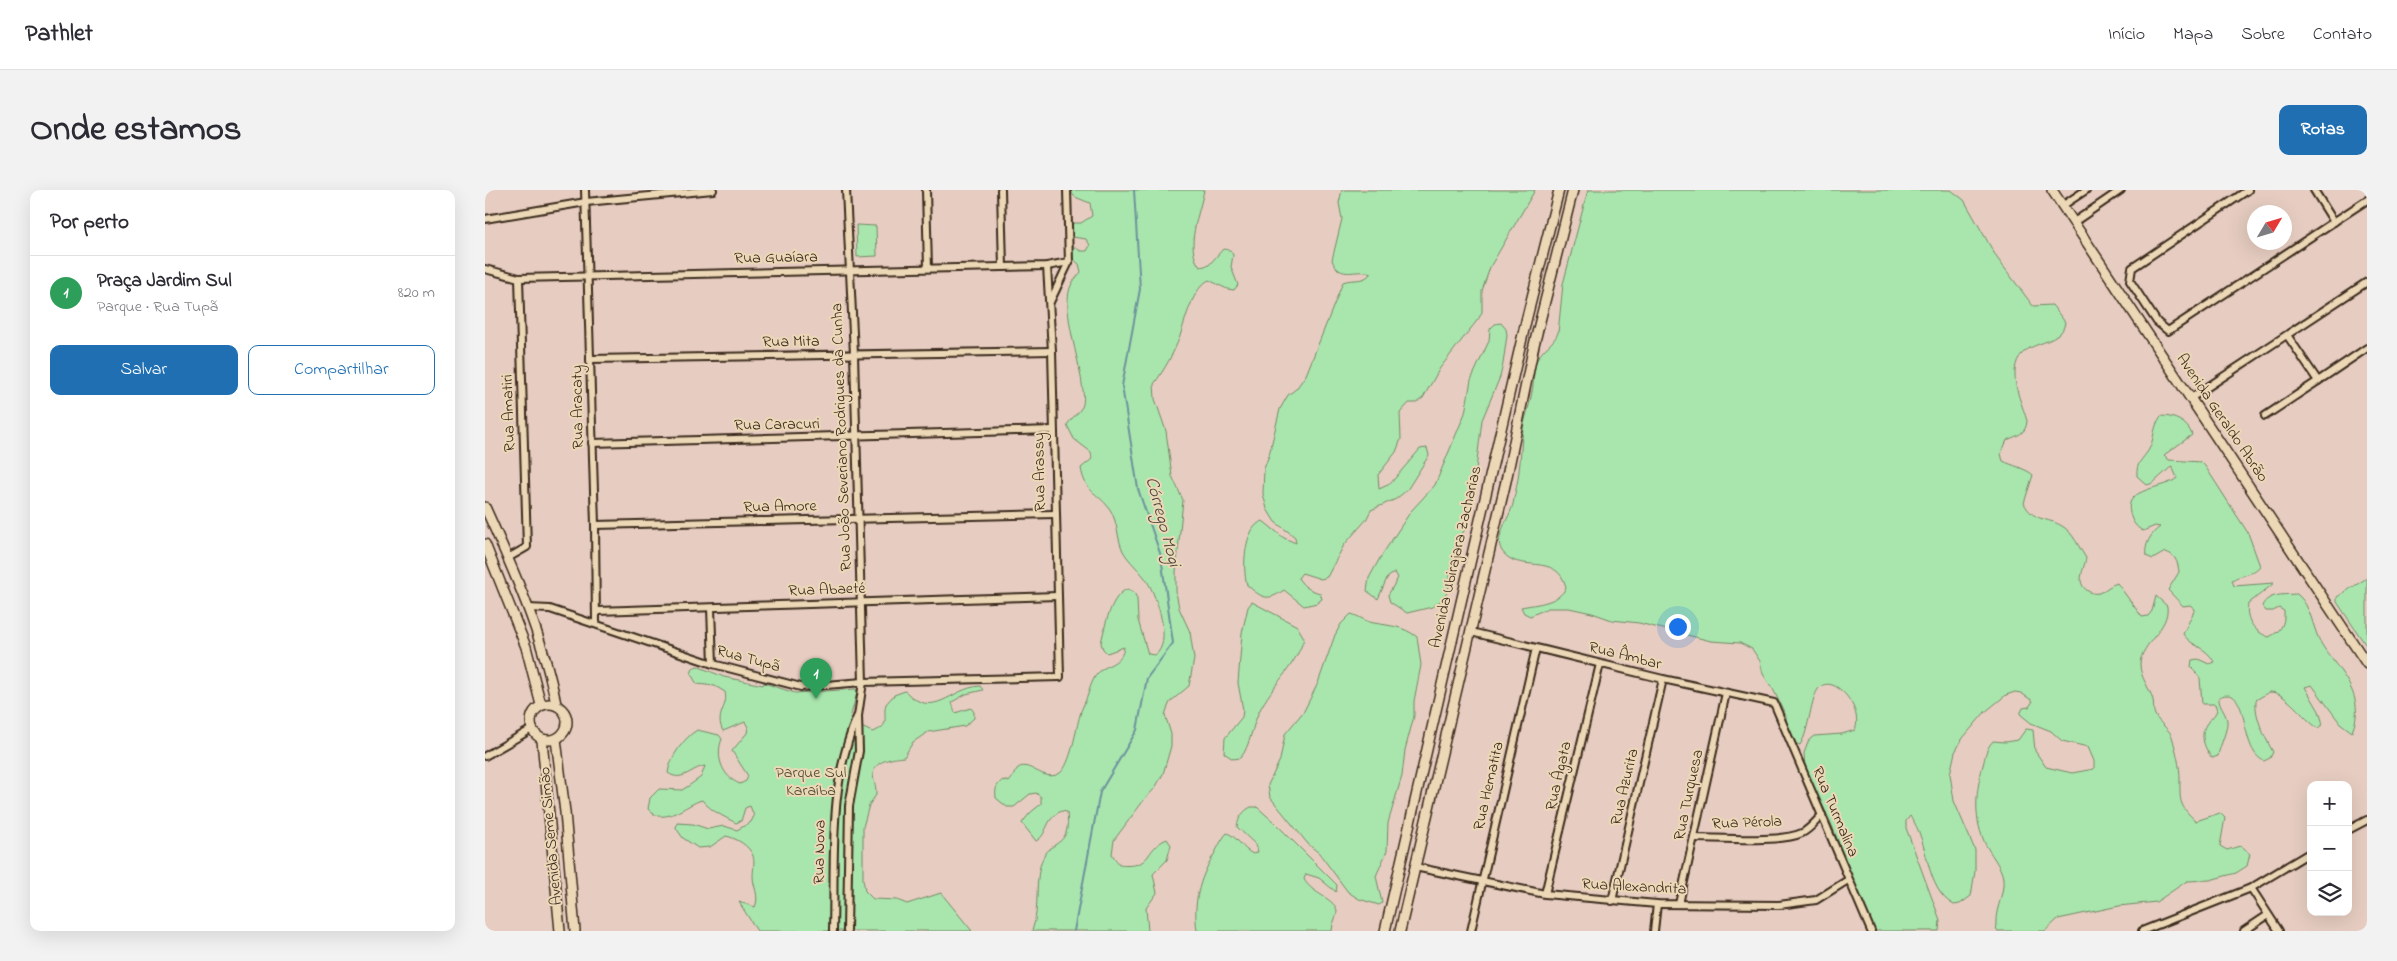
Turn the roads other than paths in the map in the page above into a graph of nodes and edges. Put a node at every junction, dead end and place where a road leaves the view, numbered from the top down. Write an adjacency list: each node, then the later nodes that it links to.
1 (585, 190): 18 (street, Rua Aracaty)
2 (713, 190): 18 (street)
3 (846, 190): 28 (street, Rua João Severiano Rodrigues da Cunha)
4 (926, 190): 26 (street)
5 (1001, 190): 24 (street)
6 (1067, 190): 23 (street)
7 (1559, 190): 91 (main road, Avenida Ubirajara Zacharias)
8 (1573, 190): 56 (main road, Avenida Ubirajara Zacharias)
9 (2052, 190): 19 (main road, Avenida Geraldo Abrão)
10 (2087, 190): 19 (street)
11 (2105, 190): 16 (street)
12 (2121, 190): 16 (street)
13 (2248, 190): 15 (street)
14 (2314, 190): 22 (street)
15 (2240, 193): 22 (street)
16 (2110, 197): 21 (street)
17 (2367, 200): 22 (street)
18 (586, 202): 20 (street); 29 (street, Rua Aracaty)
19 (2063, 206): 21 (main road, Avenida Geraldo Abrão)
20 (485, 219)
21 (2073, 222): 39 (main road, Avenida Geraldo Abrão)
22 (2334, 222)
23 (1069, 262): 25 (street, Rua Guaíara); 32 (street)
24 (1003, 266): 25 (street, Rua Guaíara); 26 (street, Rua Guaíara)
25 (1047, 266): 32 (street, Rua Arassy)
26 (928, 268): 28 (street, Rua Guaíara)
27 (485, 269): 30 (street, Rua Guaíara)
28 (850, 270): 29 (street, Rua Guaíara); 36 (street, Rua João Severiano Rodrigues da Cunha)
29 (587, 276): 30 (street, Rua Guaíara); 37 (street, Rua Aracaty)
30 (519, 278): 49 (street, Rua Amatiri)
31 (2367, 282): 33 (street)
32 (1050, 302): 35 (street, Rua Arassy)
33 (2287, 335): 38 (street); 39 (street)
34 (2367, 348): 38 (street)
35 (1052, 351): 36 (street, Rua Mita); 41 (street, Rua Arassy)
36 (854, 354): 37 (street, Rua Mita); 42 (street, Rua João Severiano Rodrigues da Cunha)
37 (590, 359): 43 (street, Rua Aracaty)
38 (2318, 381): 40 (street)
39 (2191, 398): 60 (main road, Avenida Geraldo Abrão)
40 (2265, 416)
41 (1053, 430): 42 (street, Rua Caracuri); 45 (street, Rua Arassy)
42 (856, 437): 43 (street, Rua Caracuri); 46 (street, Rua João Severiano Rodrigues da Cunha)
43 (592, 443): 47 (street, Rua Aracaty)
44 (485, 507): 49 (main road)
45 (1055, 514): 46 (street, Rua Amore); 50 (street, Rua Arassy)
46 (859, 519): 47 (street, Rua Amore); 51 (street, Rua João Severiano Rodrigues da Cunha)
47 (595, 525): 54 (street, Rua Aracaty)
48 (485, 544): 67 (main road)
49 (508, 558): 52 (main road)
50 (1057, 596): 51 (street, Rua Abaeté); 61 (street, Rua Arassy)
51 (862, 603): 53 (street, Rua Abaeté); 63 (street, Rua João Severiano Rodrigues da Cunha)
52 (528, 608): 55 (street, Rua Tupã); 66 (main road)
53 (711, 608): 54 (street, Rua Abaeté); 58 (street)
54 (597, 611): 55 (street, Rua Aracaty)
55 (596, 623): 58 (street, Rua Tupã)
56 (1471, 632): 57 (street, Rua Âmbar); 78 (main road, Avenida Ubirajara Zacharias)
57 (1536, 648): 59 (street, Rua Âmbar); 80 (street, Rua Hematita)
58 (713, 664): 63 (street, Rua Tupã)
59 (1600, 664): 62 (street, Rua Âmbar); 82 (street, Rua Ágata)
60 (2367, 664)
61 (1060, 677): 63 (street, Rua Tupã)
62 (1663, 679): 64 (street, Rua Âmbar); 83 (street, Rua Azurita)
63 (863, 682): 68 (street, Rua Nova)
64 (1726, 693): 65 (street, Rua Âmbar); 76 (street, Rua Turquesa)
65 (1774, 703): 73 (street, Rua Turmalina)
66 (556, 704): 67 (main road); 70 (main road)
67 (541, 705): 69 (main road)
68 (858, 716): 89 (street, Rua Nova); 90 (street, Rua Nova)
69 (532, 729): 71 (main road); 72 (street)
70 (557, 739): 71 (main road); 88 (main road, Avenida Seme Simão)
71 (542, 740): 87 (main road, Avenida Seme Simão)
72 (485, 756)
73 (1822, 815): 76 (street, Rua Pérola); 79 (street, Rua Turmalina)
74 (2367, 820): 75 (street)
75 (2352, 828)
76 (1694, 838): 85 (street, Rua Turquesa)
77 (2307, 854): 81 (street)
78 (1415, 867): 80 (street, Rua Alexandrita); 92 (main road, Avenida Ubirajara Zacharias)
79 (1848, 880): 85 (street, Rua Alexandrita); 95 (street, Rua Turmalina)
80 (1481, 881): 82 (street, Rua Alexandrita); 93 (street, Rua Hematita)
81 (2251, 888): 86 (street); 96 (street)
82 (1545, 894): 83 (street, Rua Alexandrita)
83 (1613, 901): 84 (street, Rua Alexandrita)
84 (1657, 904): 85 (street, Rua Alexandrita); 94 (street)
85 (1679, 904)
86 (2269, 915): 97 (street); 98 (street)
87 (560, 931)
88 (575, 931)
89 (833, 931)
90 (847, 931)
91 (1385, 931)
92 (1400, 931)
93 (1471, 931)
94 (1654, 931)
95 (1871, 931)
96 (2142, 931)
97 (2244, 931)
98 (2279, 931)

